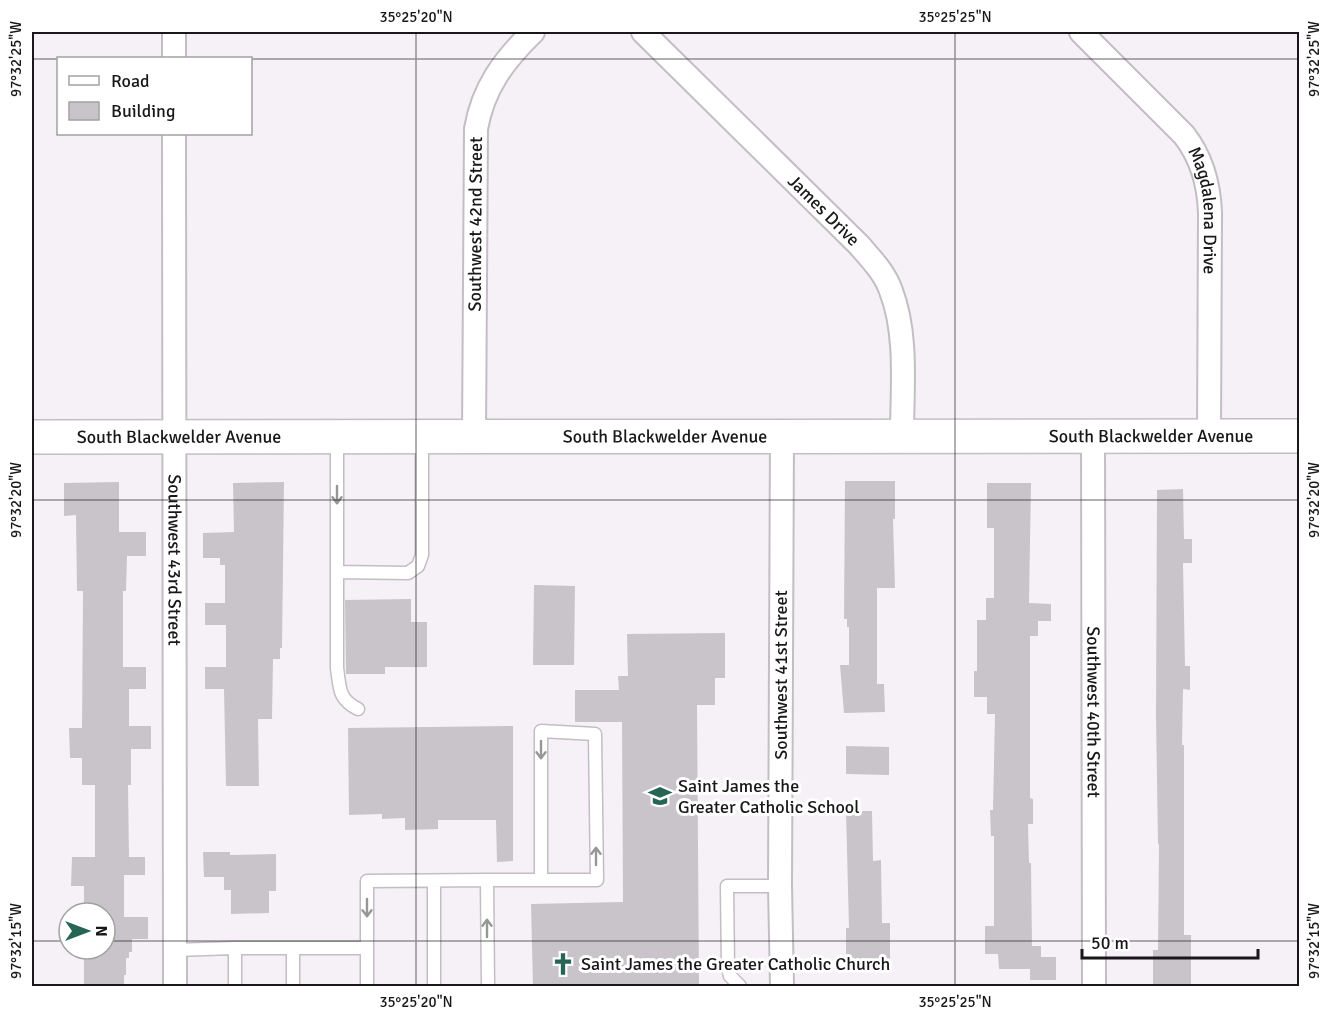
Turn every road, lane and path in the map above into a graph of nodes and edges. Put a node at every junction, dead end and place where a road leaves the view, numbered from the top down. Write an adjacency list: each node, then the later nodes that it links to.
1 (174, 32): 5 (street)
2 (533, 32): 11 (street, Southwest 42nd Street)
3 (644, 32): 12 (street, James Drive)
4 (1081, 32): 14 (street, Magdalena Drive)
5 (174, 57)
6 (174, 135): 8 (street, Southwest 43rd Street)
7 (782, 435): 11 (street, South Blackwelder Avenue); 12 (street, South Blackwelder Avenue); 22 (street, Southwest 41st Street)
8 (174, 436): 9 (street, South Blackwelder Avenue); 16 (street, South Blackwelder Avenue); 26 (street, Southwest 43rd Street)
9 (337, 436): 10 (street, South Blackwelder Avenue); 17 (lane, one-way to 17)
10 (422, 436): 11 (street, South Blackwelder Avenue); 17 (lane)
11 (474, 436)
12 (902, 436): 13 (street, South Blackwelder Avenue)
13 (1093, 436): 14 (street, South Blackwelder Avenue); 35 (street, Southwest 40th Street)
14 (1209, 436): 15 (street, South Blackwelder Avenue)
15 (1299, 436)
16 (32, 437)
17 (337, 572): 18 (lane)
18 (358, 709)
19 (434, 880): 20 (lane); 25 (lane, one-way to 25); 31 (lane)
20 (487, 880): 21 (lane); 32 (lane, one-way to 20)
21 (541, 880): 21 (lane, one-way to 21)
22 (780, 886): 33 (lane); 34 (street, Southwest 41st Street)
23 (235, 948): 24 (lane); 26 (lane); 28 (lane)
24 (293, 948): 25 (lane); 29 (lane)
25 (367, 948): 30 (lane)
26 (175, 950): 27 (street, Southwest 43rd Street)
27 (175, 987)
28 (235, 987)
29 (293, 987)
30 (367, 987)
31 (434, 987)
32 (488, 987)
33 (740, 987)
34 (782, 987)
35 (1094, 987)

